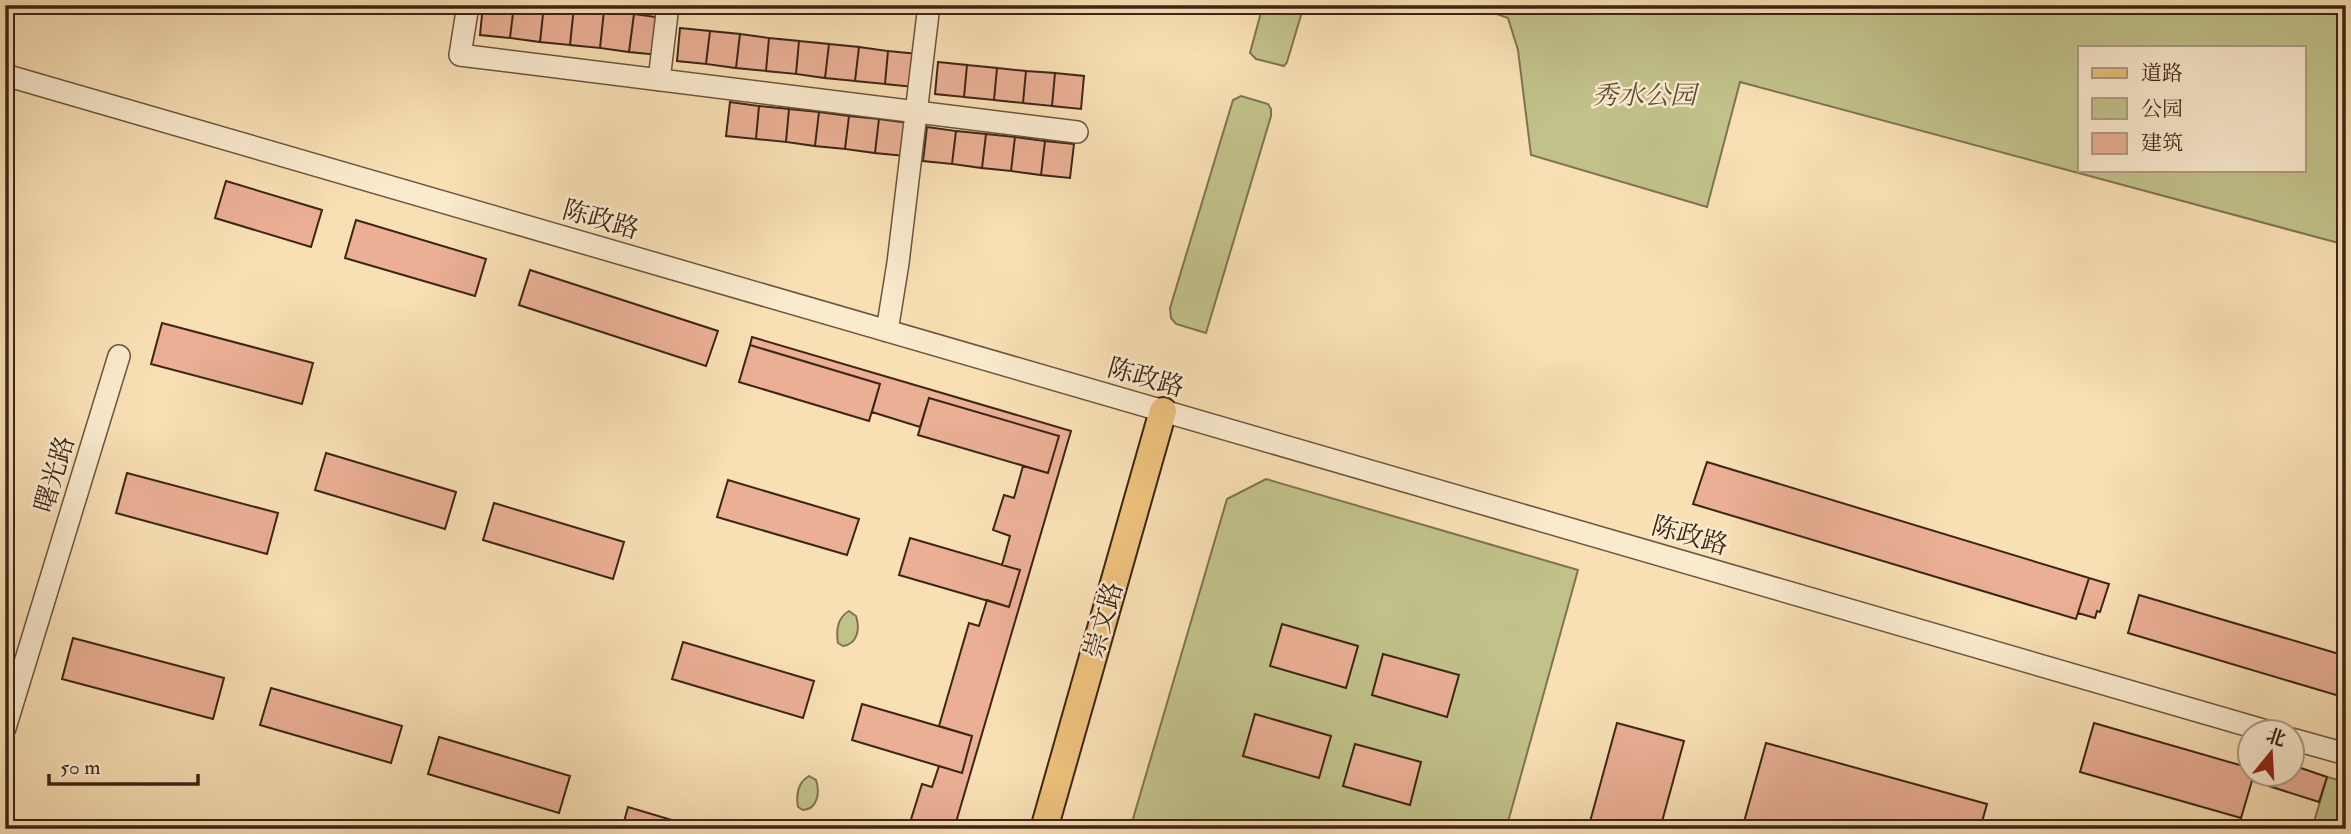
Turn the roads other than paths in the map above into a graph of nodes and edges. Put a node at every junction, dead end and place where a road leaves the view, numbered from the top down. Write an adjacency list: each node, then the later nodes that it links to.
1 (468, 5): 5 (street)
2 (668, 5): 5 (street)
3 (929, 5): 6 (street)
4 (5, 75): 8 (street, 陈政路)
5 (659, 80): 6 (street)
6 (915, 112): 7 (street); 8 (street)
7 (1077, 132)
8 (887, 331): 10 (street, 陈政路)
9 (119, 356): 12 (street, 曙光路)
10 (1163, 411): 11 (street, 陈政路); 15 (main road, 崇文路)
11 (2236, 723)
12 (5, 728)
13 (2306, 743): 14 (street)
14 (2346, 754)
15 (1044, 829)

